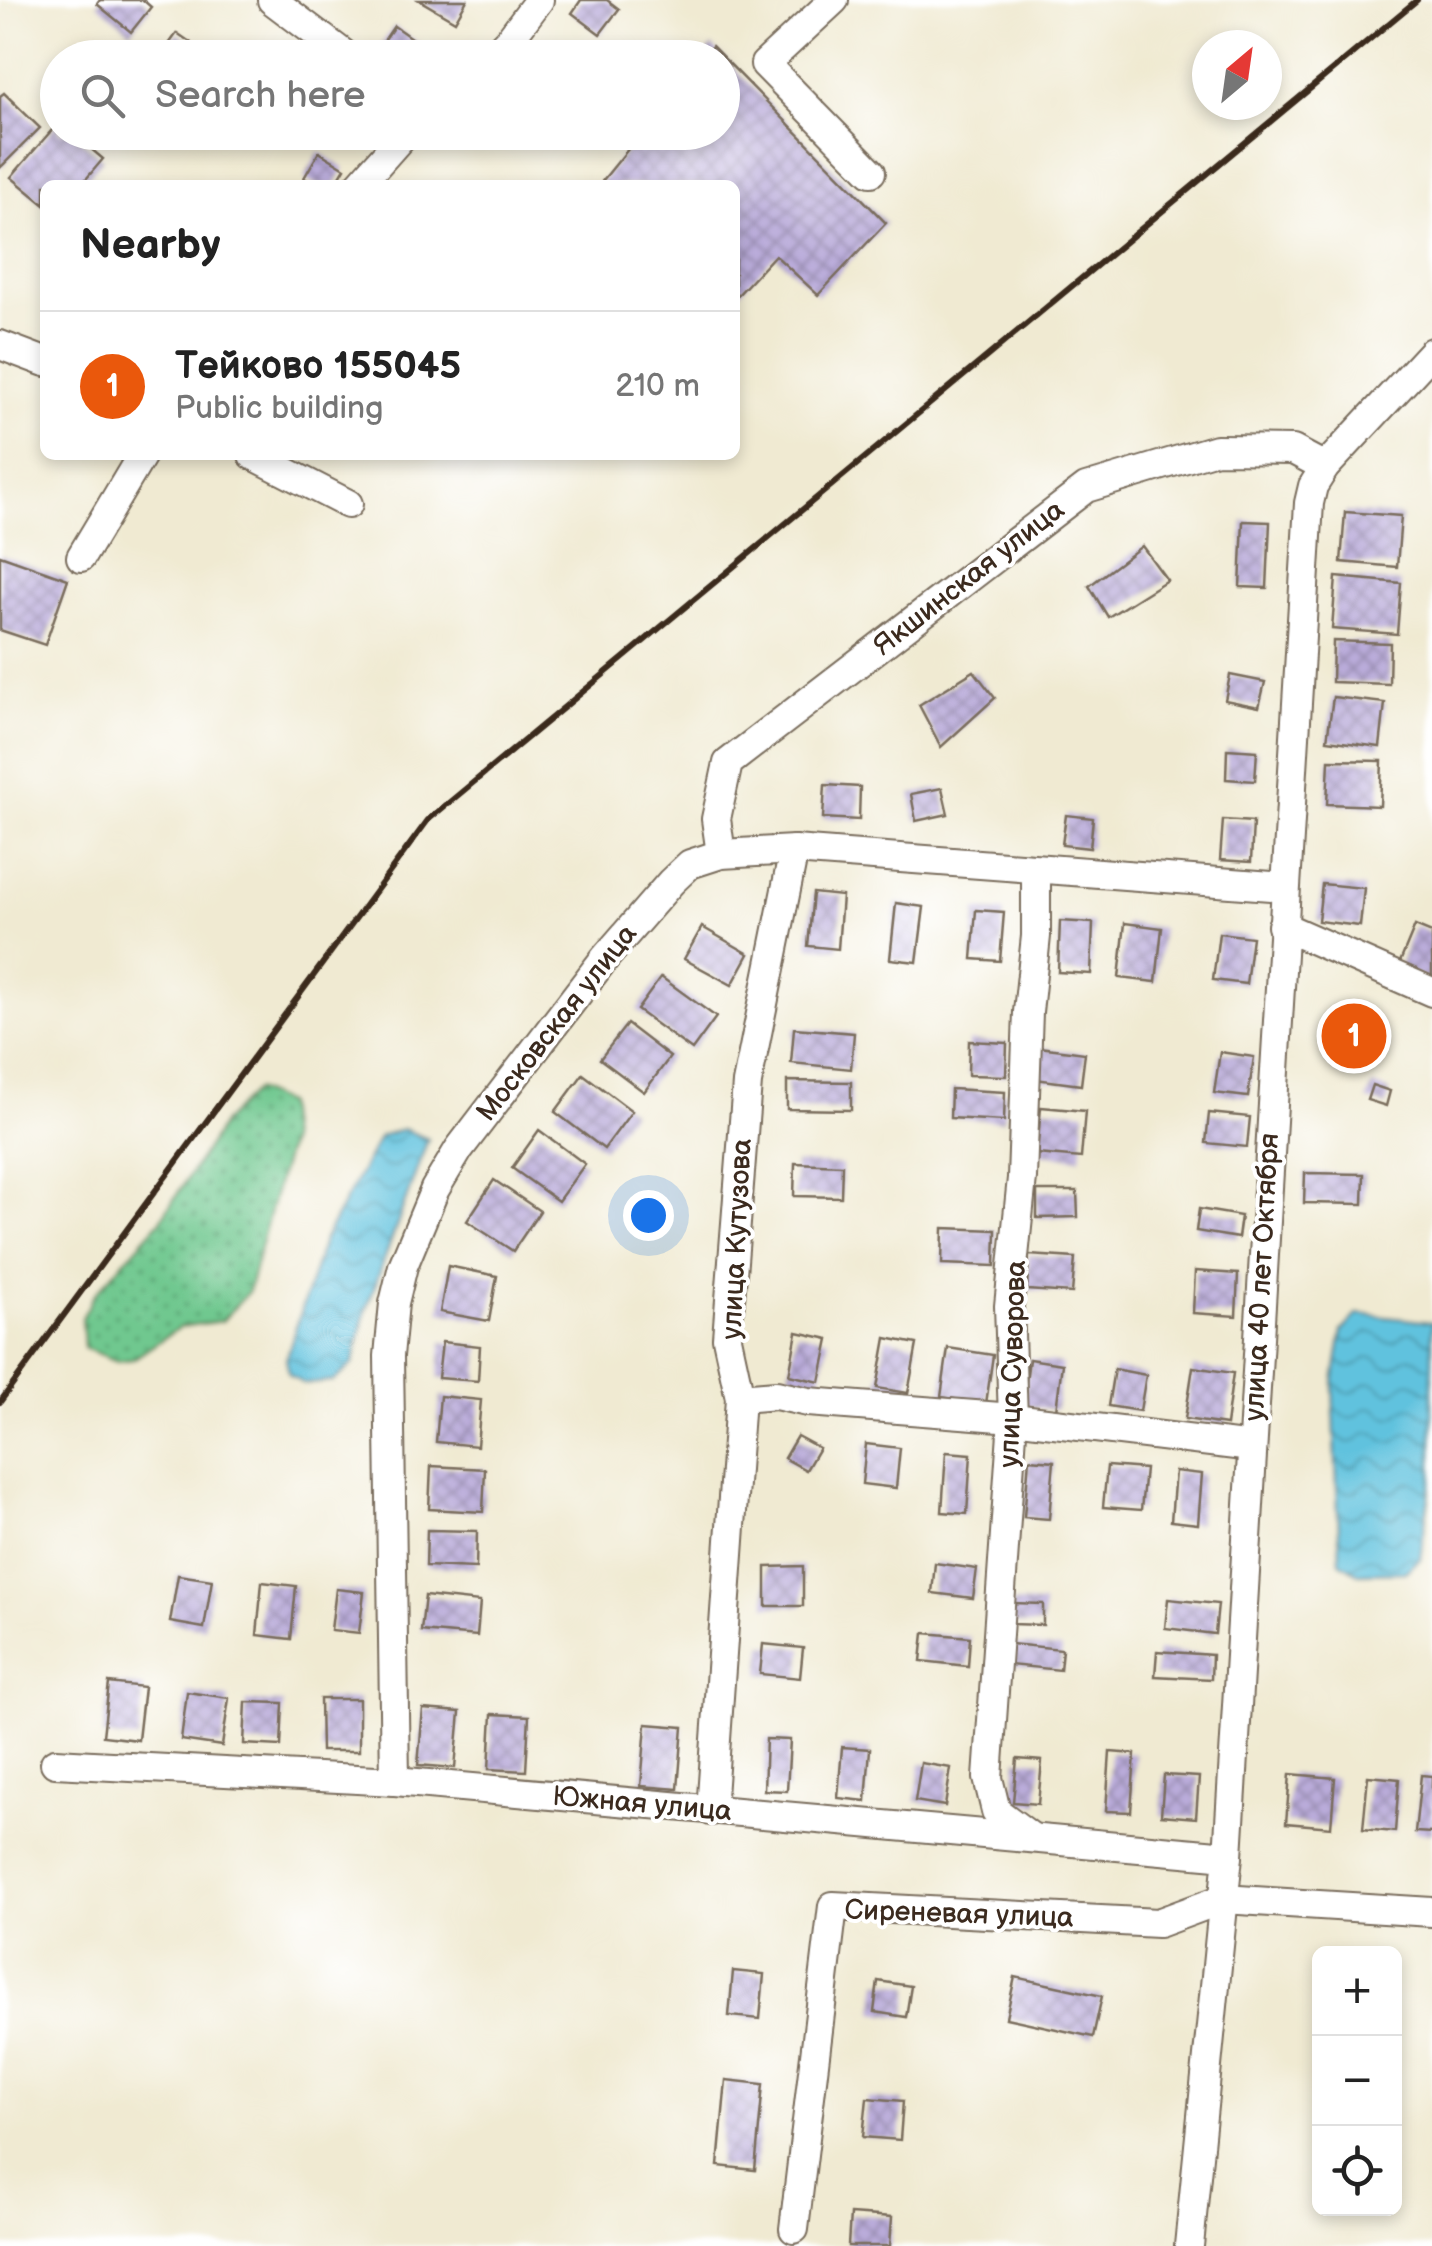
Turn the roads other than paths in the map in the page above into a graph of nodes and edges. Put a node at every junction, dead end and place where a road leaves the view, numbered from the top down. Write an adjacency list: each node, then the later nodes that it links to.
1 (272, 0): 4 (street)
2 (540, 0): 5 (street)
3 (834, 0): 7 (street)
4 (325, 40)
5 (509, 40)
6 (390, 150): 8 (street)
7 (871, 172)
8 (363, 180)
9 (0, 345): 11 (street)
10 (1432, 352): 14 (street, улица 40 лет Октября)
11 (40, 360)
12 (139, 460): 16 (street)
13 (263, 460): 15 (street)
14 (1325, 467): 18 (street, Якшинская улица); 20 (street, улица 40 лет Октября)
15 (348, 504)
16 (81, 557)
17 (794, 850): 18 (street, Московская улица); 19 (street, Московская улица); 23 (street, улица Кутузова)
18 (721, 854): 27 (street, Московская улица)
19 (1036, 870): 20 (street, Московская улица); 24 (street, улица Суворова)
20 (1285, 887): 21 (street, улица 40 лет Октября)
21 (1282, 926): 22 (street); 25 (street, улица 40 лет Октября)
22 (1432, 992)
23 (740, 1398): 24 (street); 28 (street, улица Кутузова)
24 (1013, 1418): 25 (street); 29 (street, улица Суворова)
25 (1252, 1447): 30 (street, улица 40 лет Октября)
26 (56, 1762): 27 (street, Южная улица)
27 (395, 1780): 28 (street, Южная улица)
28 (711, 1810): 29 (street, Южная улица)
29 (1034, 1839): 30 (street, Южная улица)
30 (1228, 1856): 31 (street, улица 40 лет Октября)
31 (1222, 1898): 32 (street); 33 (street, Сиреневая улица); 34 (street, улица 40 лет Октября)
32 (1432, 1912)
33 (794, 2228)
34 (1189, 2246)

